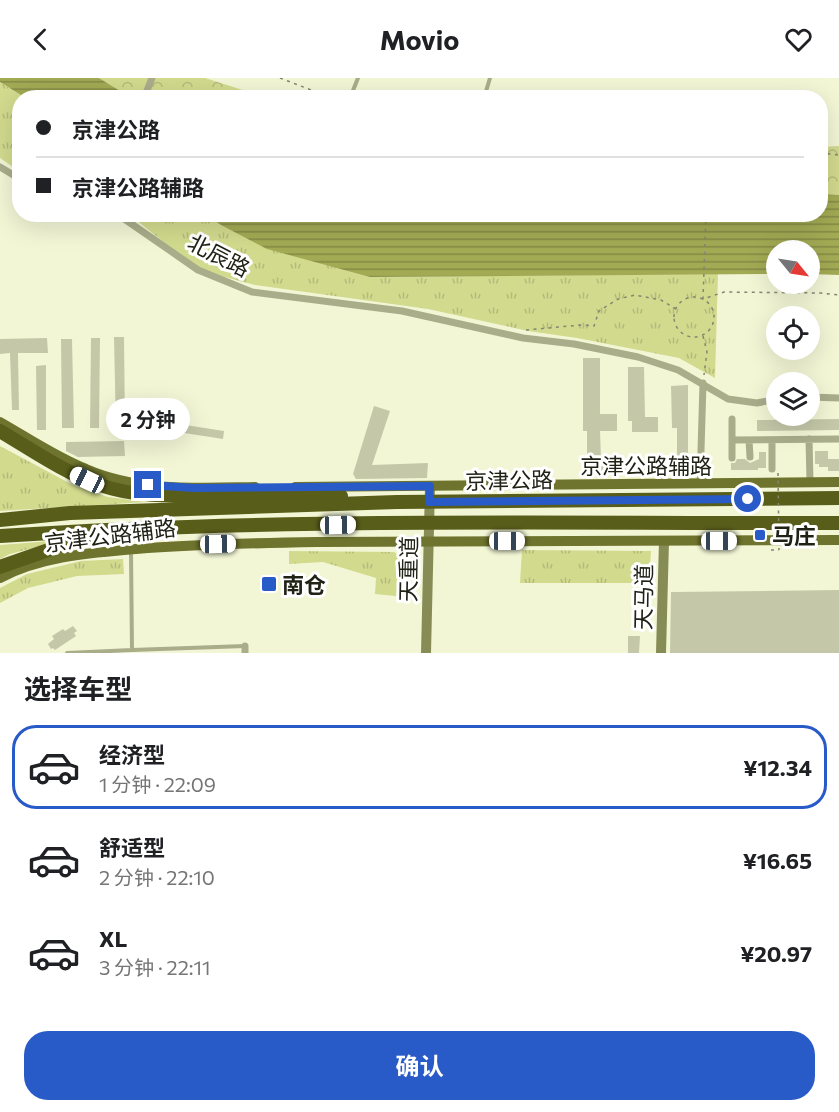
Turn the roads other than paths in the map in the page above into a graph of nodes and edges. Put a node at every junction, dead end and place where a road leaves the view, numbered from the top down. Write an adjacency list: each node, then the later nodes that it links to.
1 (129, 222): 2 (street, 北辰路)
2 (703, 383): 5 (street, 北辰路); 19 (street)
3 (820, 397): 4 (street)
4 (839, 398)
5 (766, 401)
6 (732, 419): 11 (street)
7 (0, 422): 20 (main road, 京津公路辅路)
8 (0, 431): 22 (highway)
9 (809, 439): 10 (street); 13 (street); 17 (street)
10 (839, 439)
11 (732, 440): 12 (street); 15 (street)
12 (749, 440): 13 (street); 14 (street)
13 (772, 440): 16 (street)
14 (750, 457)
15 (732, 458)
16 (775, 471)
17 (810, 482): 18 (main road, 京津公路辅路); 19 (main road, 京津公路辅路)
18 (839, 482)
19 (700, 484): 20 (main road, 京津公路辅路)
20 (430, 486): 23 (street, 天重道)
21 (839, 498): 23 (highway, 京津公路)
22 (397, 502): 23 (highway, 京津公路); 24 (highway, 京津公路)
23 (429, 502): 26 (street, 天重道)
24 (0, 520)
25 (839, 523): 26 (highway, 京津公路)
26 (428, 524): 27 (highway, 京津公路); 30 (street, 天重道)
27 (113, 528): 28 (highway, 京津公路); 33 (highway)
28 (0, 536)
29 (839, 540): 31 (main road, 京津公路辅路)
30 (428, 541): 31 (main road, 京津公路辅路); 32 (main road, 京津公路辅路); 40 (street, 天重道)
31 (664, 541): 41 (street, 天马道)
32 (131, 549): 34 (main road, 京津公路辅路); 35 (lane)
33 (0, 567)
34 (0, 578)
35 (132, 650): 37 (lane); 38 (lane)
36 (245, 650): 37 (lane)
37 (150, 651)
38 (82, 652): 39 (lane)
39 (67, 653)
40 (426, 653)
41 (661, 653)

